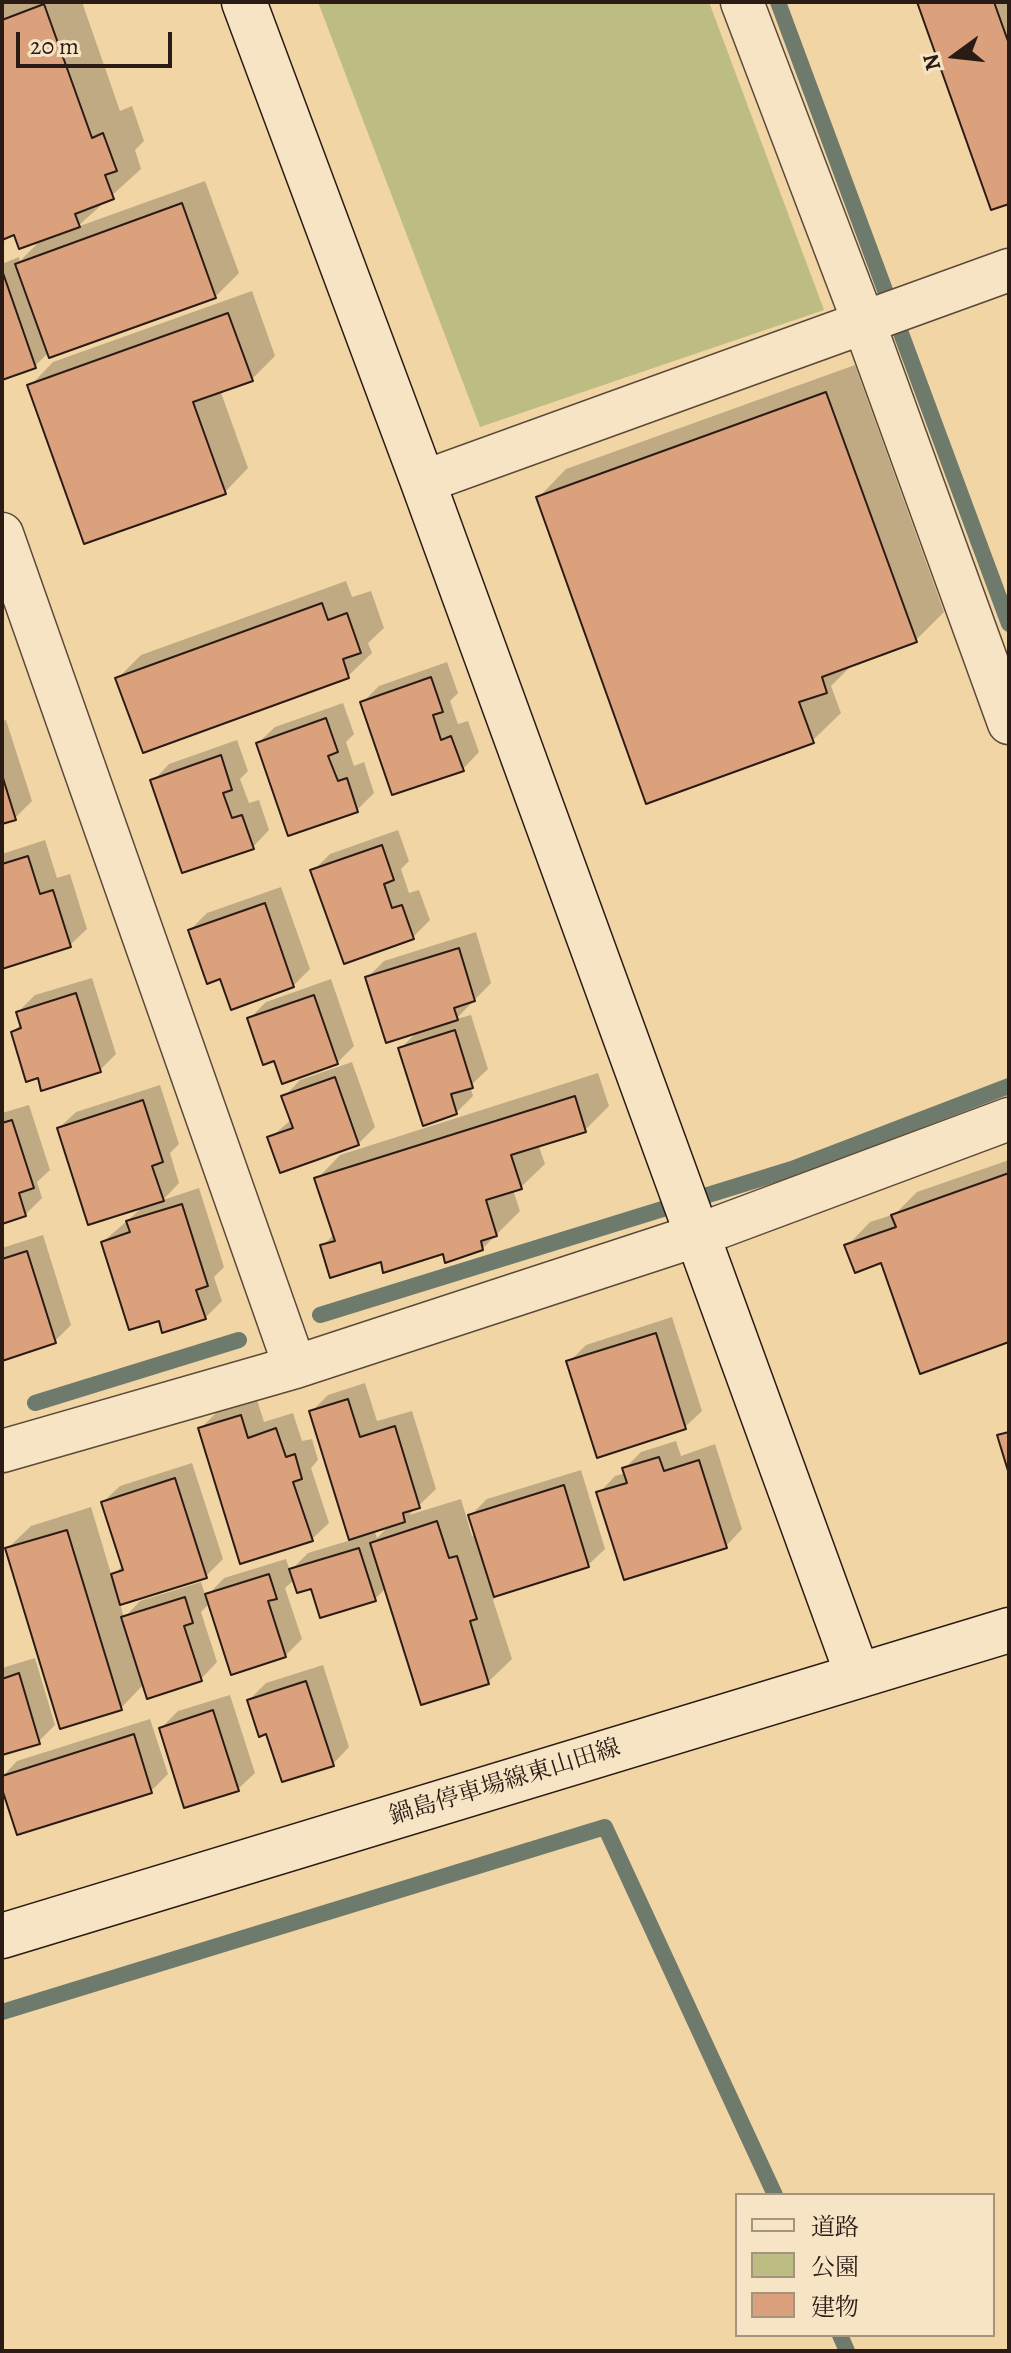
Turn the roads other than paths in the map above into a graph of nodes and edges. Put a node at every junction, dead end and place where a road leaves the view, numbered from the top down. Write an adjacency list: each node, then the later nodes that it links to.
1 (244, 2): 5 (street)
2 (742, 2): 4 (street)
3 (1009, 270): 4 (street)
4 (885, 315): 5 (street); 7 (street)
5 (423, 482): 9 (street)
6 (2, 534): 10 (street)
7 (1009, 723)
8 (1009, 1119): 9 (street)
9 (698, 1235): 10 (street); 13 (street)
10 (295, 1367): 11 (street)
11 (2, 1451)
12 (1009, 1630): 13 (street, 鍋島停車場線東山田線)
13 (858, 1676): 14 (street, 鍋島停車場線東山田線)
14 (2, 1936)

